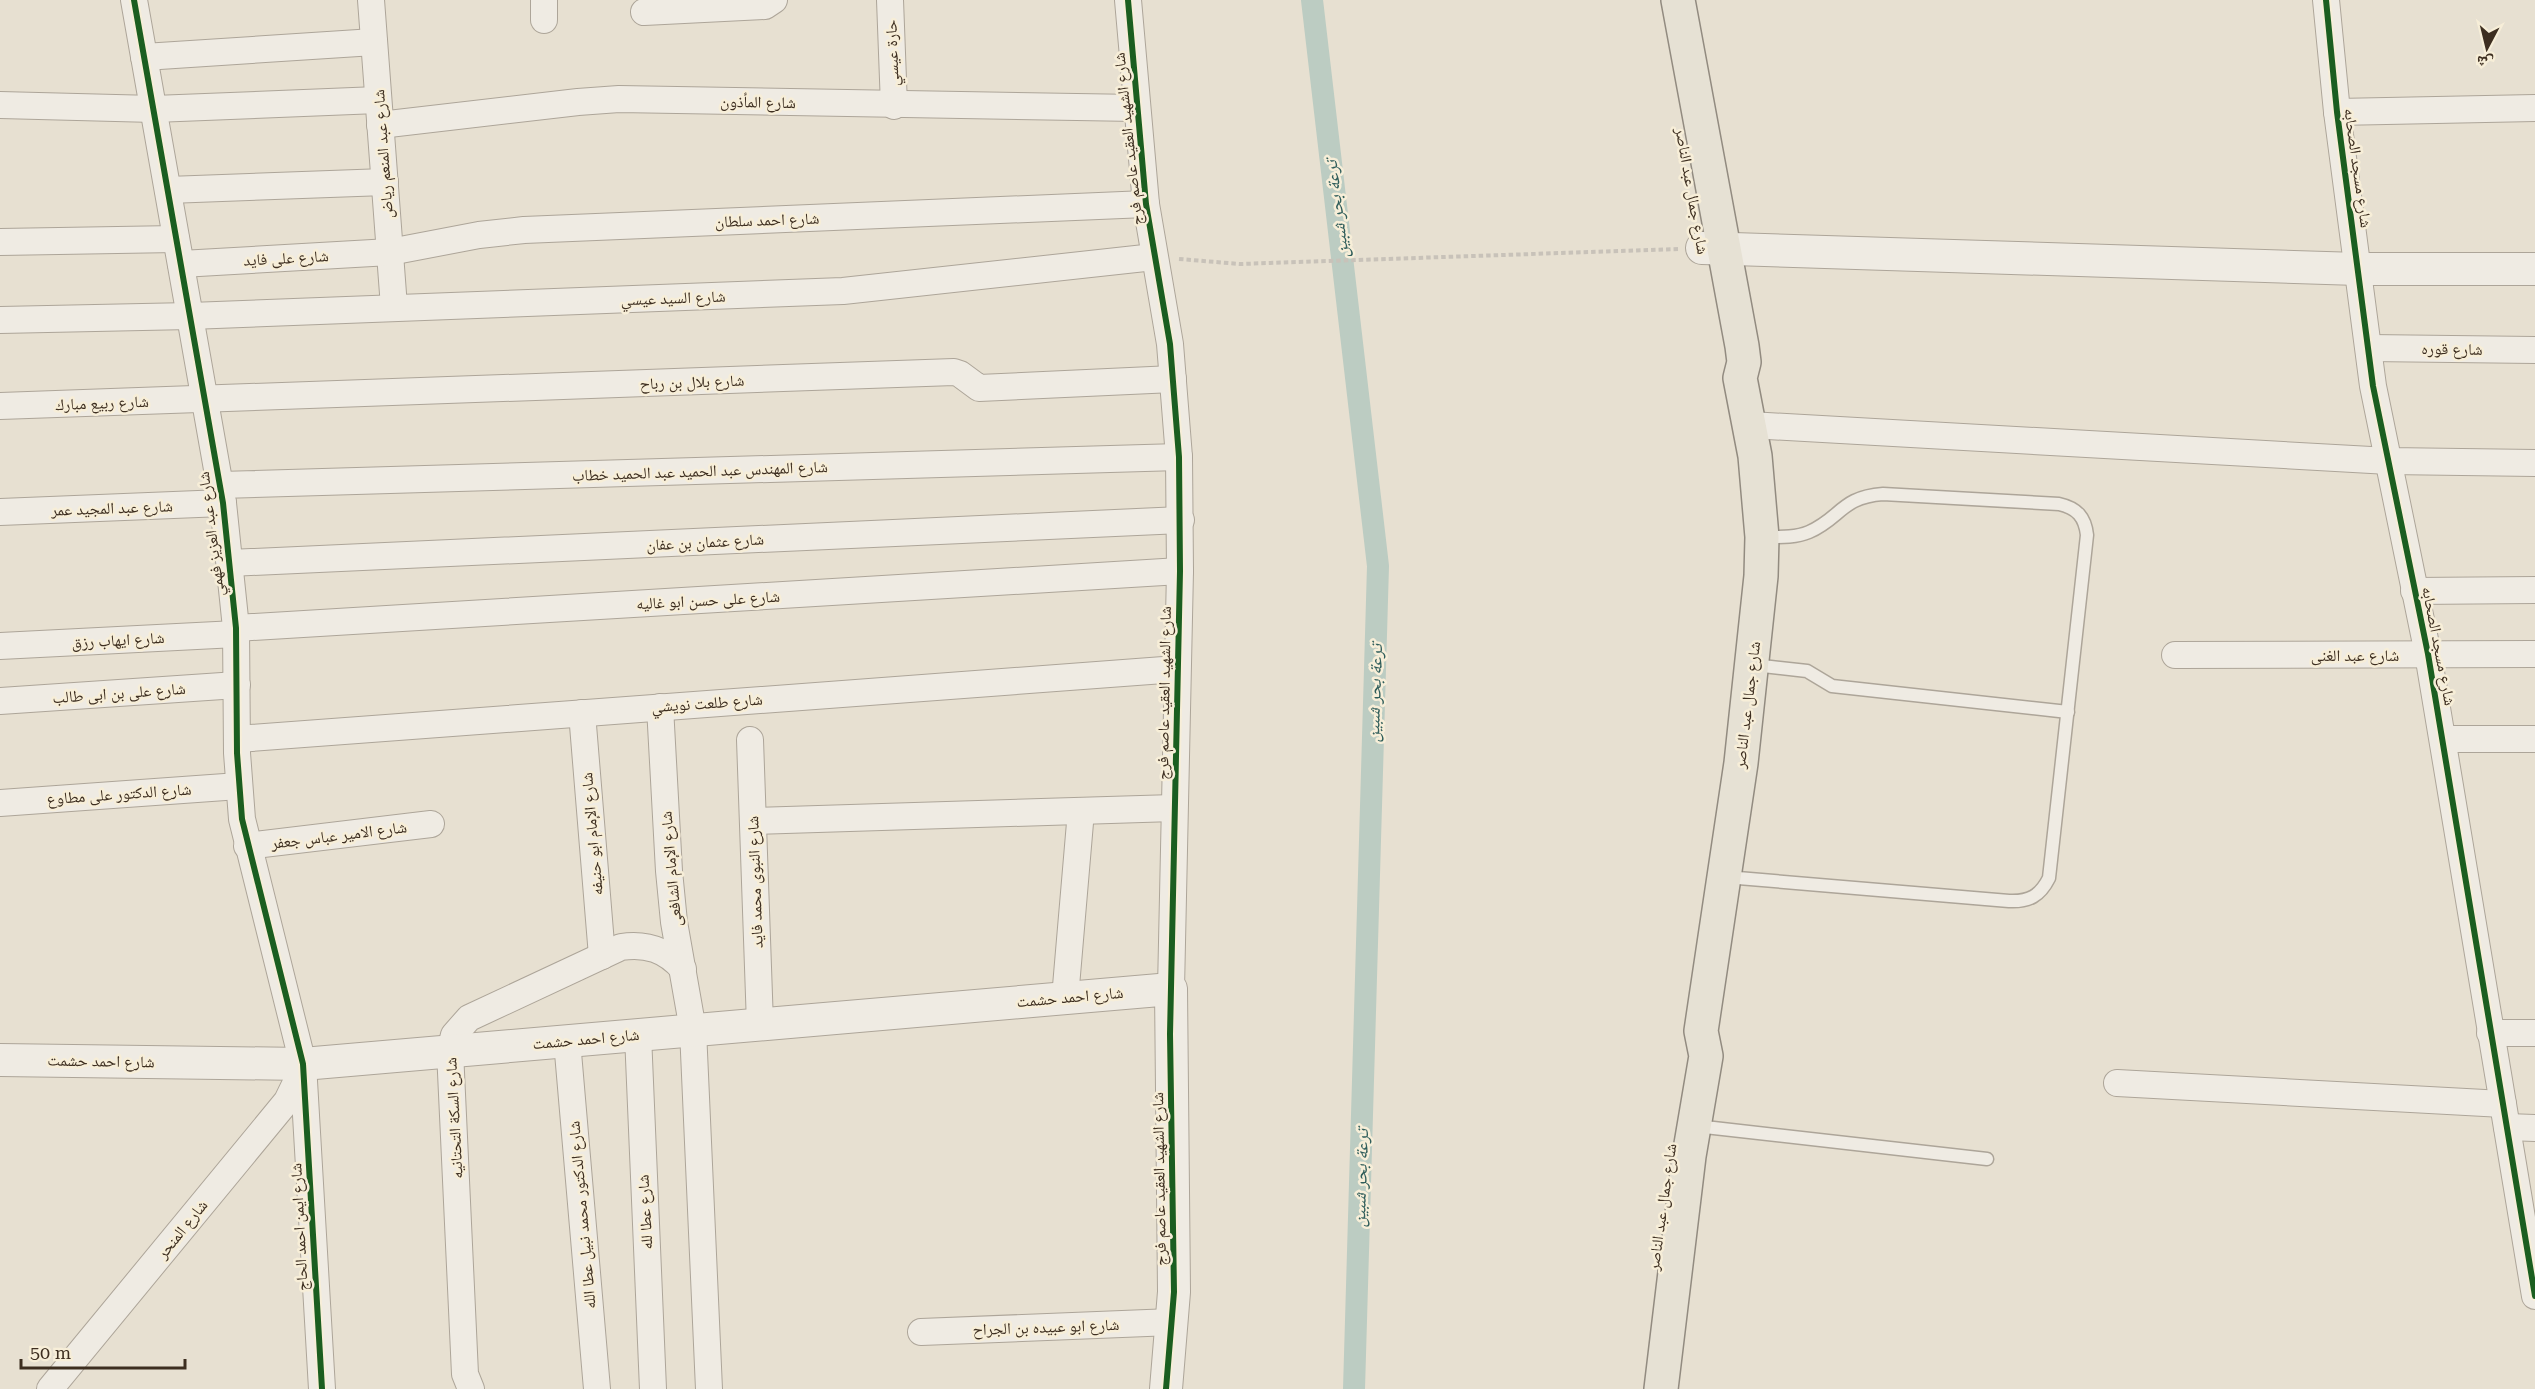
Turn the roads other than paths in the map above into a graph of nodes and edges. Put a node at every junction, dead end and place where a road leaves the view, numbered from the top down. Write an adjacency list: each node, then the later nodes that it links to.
1 (134, 0): 11 (street, شارع عبد العزيز فهمي)
2 (371, 0): 10 (street, شارع عبد المنعم رياض)
3 (774, 0): 9 (street)
4 (890, 0): 13 (street, حارة عيسي)
5 (1128, 0): 14 (street, شارع الشهيد العقيد عاصم فرج)
6 (1658, 0): 24 (main road, شارع جمال عبد الناصر)
7 (1678, 0): 24 (main road, شارع جمال عبد الناصر)
8 (2326, 0): 18 (street, شارع مسجد الصحابه)
9 (644, 12)
10 (374, 42): 11 (street); 17 (street, شارع عبد المنعم رياض)
11 (144, 57): 16 (street, شارع عبد العزيز فهمي)
12 (0, 105): 16 (street, شارع المأذون)
13 (894, 106): 14 (street, شارع المأذون); 17 (street, شارع المأذون)
14 (1137, 108): 21 (street, شارع الشهيد العقيد عاصم فرج)
15 (2535, 108): 18 (street)
16 (154, 109): 17 (street, شارع المأذون); 20 (street, شارع عبد العزيز فهمي)
17 (379, 112): 19 (street, شارع عبد المنعم رياض)
18 (2337, 112): 28 (street, شارع مسجد الصحابه)
19 (385, 182): 20 (street); 25 (street, شارع عبد المنعم رياض)
20 (168, 190): 22 (street, شارع عبد العزيز فهمي)
21 (1146, 204): 25 (street, شارع احمد سلطان); 26 (street, شارع الشهيد العقيد عاصم فرج)
22 (176, 239): 23 (street); 27 (street, شارع عبد العزيز فهمي)
23 (0, 242)
24 (1712, 248): 28 (street); 38 (main road, شارع جمال عبد الناصر)
25 (390, 252): 27 (street, شارع على فايد); 30 (street, شارع عبد المنعم رياض)
26 (1154, 257): 30 (street, شارع السيد عيسي); 35 (street, شارع الشهيد العقيد عاصم فرج)
27 (181, 264): 31 (street, شارع عبد العزيز فهمي)
28 (2358, 269): 29 (street); 33 (street, شارع مسجد الصحابه)
29 (2535, 269)
30 (394, 308): 31 (street, شارع السيد عيسي)
31 (190, 316): 32 (street, شارع السيد عيسي); 36 (street, شارع عبد العزيز فهمي)
32 (0, 320)
33 (2369, 348): 34 (street, شارع قوره); 40 (street, شارع مسجد الصحابه)
34 (2535, 350)
35 (1173, 379): 36 (street, شارع بلال بن رباح); 39 (street, شارع الشهيد العقيد عاصم فرج)
36 (205, 400): 37 (street, شارع ربيع مبارك); 42 (street, شارع عبد العزيز فهمي)
37 (0, 406)
38 (1750, 425): 40 (street); 45 (main road, شارع جمال عبد الناصر)
39 (1179, 457): 42 (street, شارع المهندس عبد الحميد عبد الحميد خطاب); 44 (street, شارع الشهيد العقيد عاصم فرج)
40 (2389, 461): 41 (street); 49 (street, شارع مسجد الصحابه)
41 (2535, 464)
42 (222, 494): 43 (street, شارع عبد المجيد عمر); 46 (street, شارع عبد العزيز فهمي)
43 (0, 512)
44 (1181, 520): 46 (street, شارع عثمان بن عفان); 47 (street, شارع الشهيد العقيد عاصم فرج)
45 (1762, 537): 55 (main road, شارع جمال عبد الناصر); 60 (lane)
46 (230, 563): 50 (street, شارع عبد العزيز فهمي)
47 (1180, 571): 50 (street, شارع على حسن ابو غاليه); 56 (street, شارع الشهيد العقيد عاصم فرج)
48 (2535, 590): 49 (street)
49 (2414, 591): 52 (street, شارع مسجد الصحابه)
50 (236, 631): 51 (street, شارع ايهاب رزق); 57 (street, شارع عبد العزيز فهمي)
51 (0, 646)
52 (2428, 654): 53 (street, شارع عبد الغنى); 54 (street, شارع عبد الغنى); 63 (street, شارع مسجد الصحابه)
53 (2535, 654)
54 (2175, 655)
55 (1752, 665): 60 (lane); 73 (main road, شارع جمال عبد الناصر)
56 (1177, 669): 59 (street, شارع طلعت نويشي); 68 (street, شارع الشهيد العقيد عاصم فرج)
57 (237, 685): 58 (street, شارع على بن ابى طالب); 62 (street, شارع عبد العزيز فهمي)
58 (0, 702)
59 (660, 707): 61 (street, شارع طلعت نويشي); 75 (street, شارع الإمام الشافعى)
60 (2068, 712): 73 (lane)
61 (582, 713): 62 (street, شارع طلعت نويشي); 74 (street, شارع الإمام ابو حنيفه)
62 (238, 739): 66 (street, شارع عبد العزيز فهمي)
63 (2443, 739): 64 (street); 81 (street, شارع مسجد الصحابه)
64 (2535, 739)
65 (750, 740): 70 (street, شارع النبوى محمد فايد)
66 (239, 786): 67 (street, شارع الدكتور على مطاوع); 72 (street, شارع عبد العزيز فهمي)
67 (0, 803)
68 (1174, 808): 69 (street); 76 (street, شارع الشهيد العقيد عاصم فرج)
69 (1081, 811): 70 (street); 77 (street)
70 (753, 821): 78 (street, شارع النبوى محمد فايد)
71 (431, 824): 72 (street, شارع الامير عباس جعفر)
72 (248, 846): 87 (street, شارع عبد العزيز فهمي)
73 (1725, 877): 80 (main road, شارع جمال عبد الناصر)
74 (602, 956): 75 (street, شارع السكة التحتانيه); 85 (street, شارع السكة التحتانيه)
75 (683, 969): 79 (street, شارع الإمام الشافعى)
76 (1171, 989): 77 (street, شارع احمد حشمت); 95 (street, شارع الشهيد العقيد عاصم فرج)
77 (1065, 998): 78 (street, شارع احمد حشمت)
78 (760, 1024): 79 (street, شارع احمد حشمت)
79 (693, 1030): 83 (street, شارع احمد حشمت); 102 (street, شارع الإمام الشافعى)
80 (1701, 1031): 90 (main road, شارع جمال عبد الناصر); 104 (main road, شارع جمال عبد الناصر)
81 (2490, 1033): 82 (street); 89 (street, شارع مسجد الصحابه)
82 (2535, 1033)
83 (638, 1035): 84 (street, شارع احمد حشمت); 101 (street, شارع عطا لله)
84 (567, 1041): 85 (street, شارع احمد حشمت); 100 (street, شارع الدكتور محمد نبيل عطا الله)
85 (450, 1051): 87 (street, شارع احمد حشمت); 97 (street, شارع السكة التحتانيه)
86 (0, 1060): 87 (street, شارع احمد حشمت)
87 (303, 1064): 98 (street, شارع المنحر); 99 (street, شارع ايمن احمد الحاج)
88 (2117, 1083): 89 (street)
89 (2505, 1115): 91 (street); 93 (street, شارع مسجد الصحابه)
90 (1695, 1126): 92 (lane); 105 (main road, شارع جمال عبد الناصر)
91 (2535, 1128)
92 (1987, 1159)
93 (2525, 1171): 94 (street, شارع مسجد الصحابه)
94 (2535, 1296)
95 (1172, 1322): 96 (street, شارع ابو عبيده بن الجراح); 103 (street, شارع الشهيد العقيد عاصم فرج)
96 (921, 1332)
97 (468, 1384)
98 (50, 1389)
99 (322, 1389)
100 (597, 1389)
101 (653, 1389)
102 (709, 1389)
103 (1166, 1389)
104 (1641, 1389)
105 (1661, 1389)

